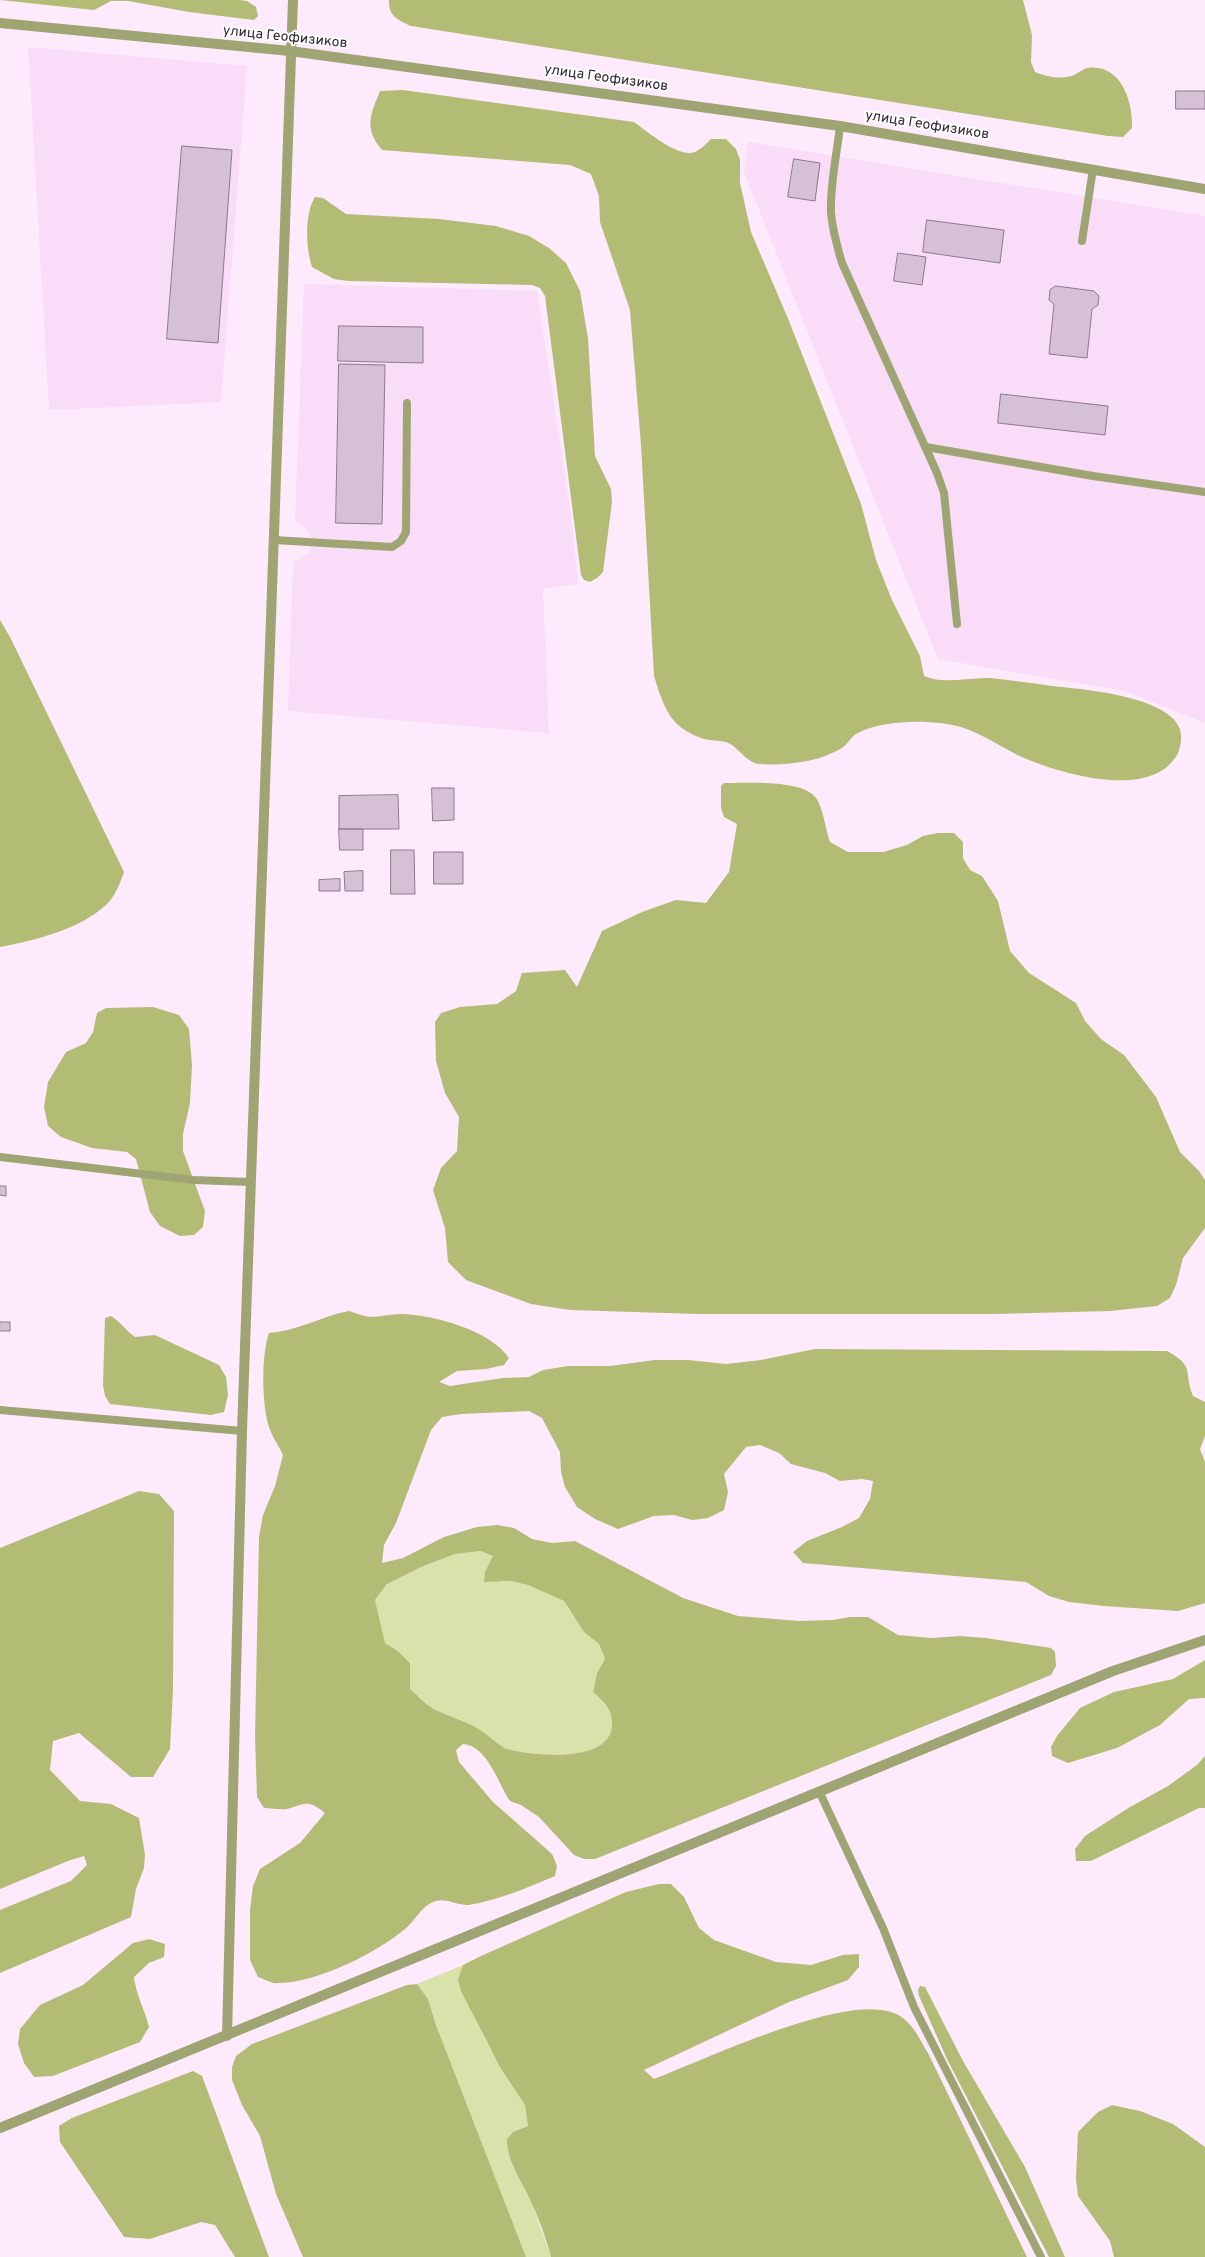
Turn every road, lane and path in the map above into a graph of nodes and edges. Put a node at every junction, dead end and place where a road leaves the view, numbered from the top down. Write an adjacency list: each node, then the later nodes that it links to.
1 (293, 0): 3 (street)
2 (0, 23): 3 (street, улица Геофизиков)
3 (290, 51): 4 (street, улица Геофизиков); 11 (street)
4 (840, 126): 5 (street, улица Геофизиков); 9 (lane)
5 (1093, 169): 6 (street, улица Геофизиков); 7 (lane)
6 (1205, 189)
7 (1082, 241)
8 (406, 403): 11 (lane)
9 (926, 448): 10 (lane); 12 (lane)
10 (1205, 492)
11 (274, 540): 14 (street)
12 (957, 624)
13 (0, 1157): 14 (lane)
14 (251, 1182): 16 (street)
15 (0, 1410): 16 (lane)
16 (242, 1431): 19 (street)
17 (1205, 1640): 18 (street)
18 (819, 1791): 19 (street); 21 (lane)
19 (227, 2036): 20 (street)
20 (0, 2128)
21 (1041, 2257)

